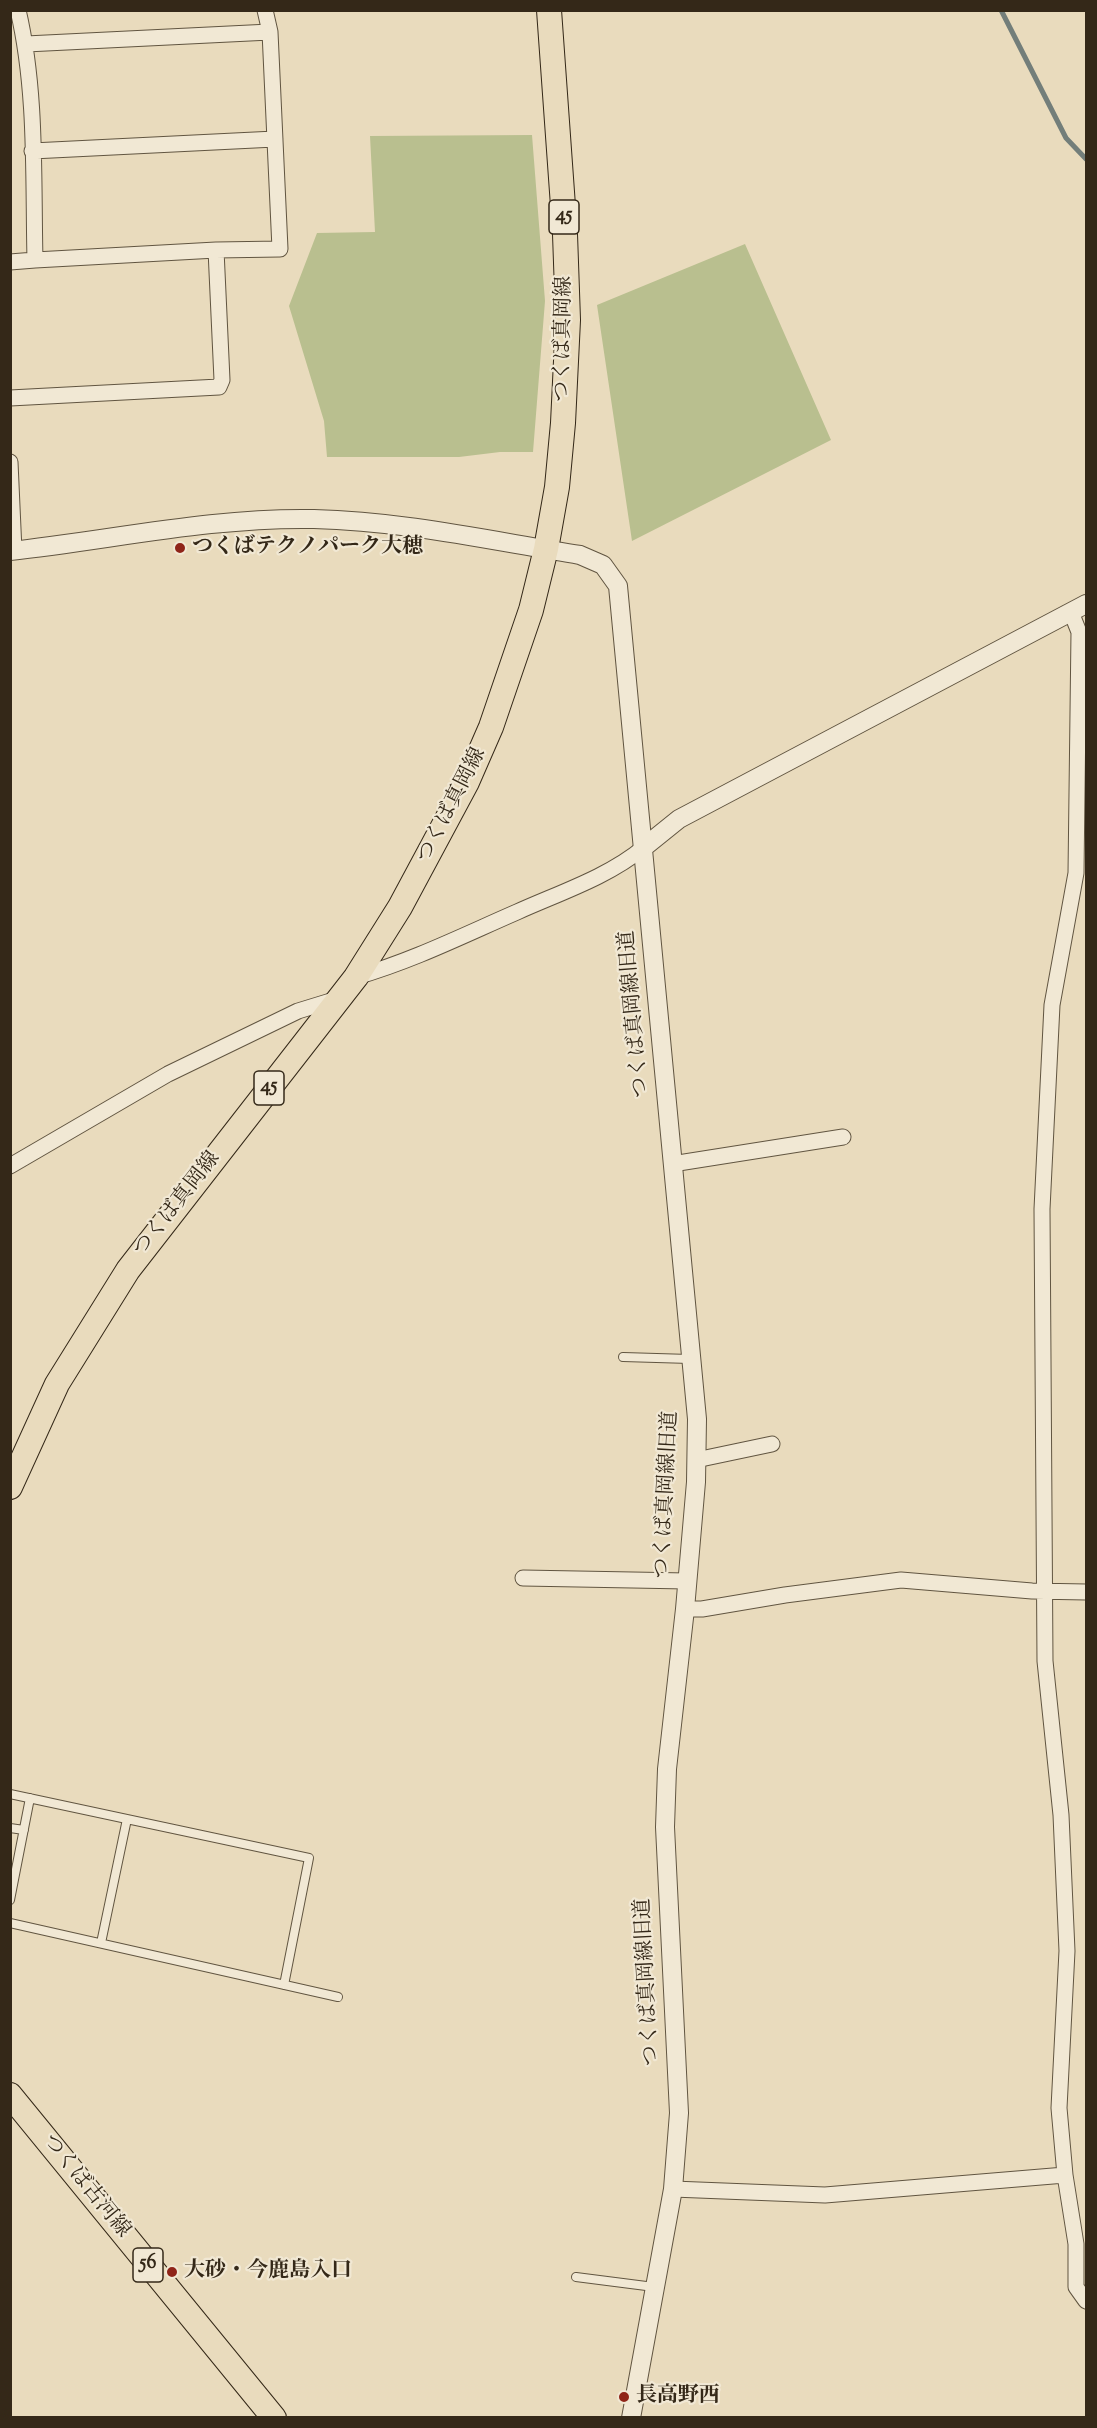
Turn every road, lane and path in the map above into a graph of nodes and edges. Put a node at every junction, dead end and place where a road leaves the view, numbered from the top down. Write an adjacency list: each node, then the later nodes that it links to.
1 (18, 10): 5 (street)
2 (265, 10): 4 (street)
3 (549, 10): 13 (main road, つくば真岡線 / 45)
4 (270, 32): 5 (street); 6 (street)
5 (26, 44): 7 (street)
6 (275, 140): 7 (street); 8 (street)
7 (32, 151): 9 (street)
8 (216, 250): 9 (street); 11 (street)
9 (35, 260): 10 (street)
10 (10, 262)
11 (10, 398)
12 (10, 462): 14 (street)
13 (546, 549): 14 (street, つくば真岡線旧道); 16 (street, つくば真岡線旧道); 17 (main road, つくば真岡線 / 45)
14 (12, 551)
15 (1078, 608): 16 (street); 29 (street)
16 (643, 848): 17 (street); 20 (street, つくば真岡線旧道)
17 (356, 977): 18 (main road, つくば真岡線 / 45)
18 (340, 999): 21 (street); 26 (main road, つくば真岡線 / 45)
19 (843, 1137): 20 (street)
20 (672, 1164): 23 (street, つくば真岡線旧道)
21 (10, 1166)
22 (623, 1357): 23 (lane)
23 (691, 1359): 25 (street, つくば真岡線旧道)
24 (772, 1444): 25 (street)
25 (696, 1460): 28 (street, つくば真岡線旧道)
26 (10, 1487)
27 (524, 1578): 28 (street)
28 (687, 1581): 31 (street, つくば真岡線旧道)
29 (1044, 1591): 30 (street); 31 (street); 43 (street)
30 (1086, 1592)
31 (685, 1609): 44 (street, つくば真岡線旧道)
32 (10, 1794): 33 (lane)
33 (30, 1798): 34 (lane); 36 (lane)
34 (127, 1819): 39 (lane); 40 (lane)
35 (10, 1828): 36 (lane)
36 (24, 1830): 37 (lane)
37 (10, 1900)
38 (10, 1923): 39 (lane)
39 (101, 1943): 40 (lane)
40 (284, 1984): 41 (lane)
41 (338, 1996)
42 (10, 2095): 48 (main road, つくば古河線 / 56)
43 (1065, 2175): 44 (street); 47 (street)
44 (673, 2189): 46 (street, つくば真岡線旧道)
45 (576, 2277): 46 (lane)
46 (654, 2287): 49 (street, つくば真岡線旧道)
47 (1086, 2301)
48 (274, 2418)
49 (631, 2418)

